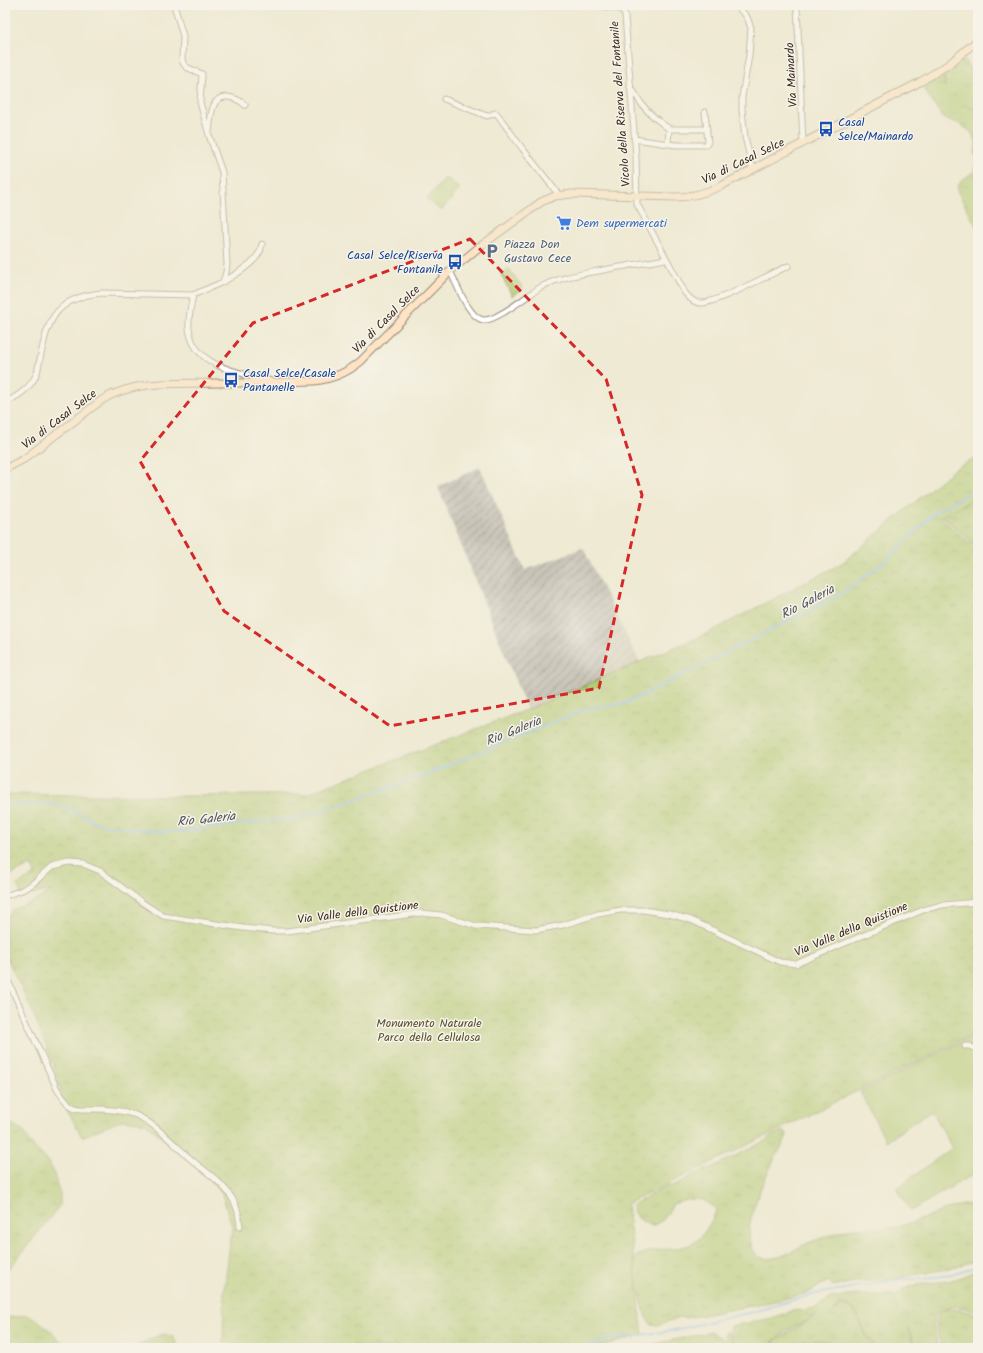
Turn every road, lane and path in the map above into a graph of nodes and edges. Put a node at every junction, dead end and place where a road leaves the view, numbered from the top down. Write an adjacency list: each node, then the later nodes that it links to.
1 (174, 5): 12 (street)
2 (600, 5): 6 (street, Vicolo della Riserva del Fontanile)
3 (736, 5): 16 (street)
4 (797, 5): 15 (street, Via Mainardo)
5 (978, 40): 15 (main road, Via di Casal Selce)
6 (630, 87): 10 (street); 13 (street, Vicolo della Riserva del Fontanile)
7 (444, 99): 17 (street)
8 (245, 105): 12 (street)
9 (705, 112): 11 (street)
10 (669, 129): 11 (street); 14 (street)
11 (707, 129): 14 (street)
12 (209, 135): 23 (street)
13 (634, 139): 14 (street); 18 (street, Vicolo della Riserva del Fontanile)
14 (668, 143)
15 (804, 143): 16 (main road, Via di Casal Selce)
16 (752, 170): 18 (main road, Via di Casal Selce)
17 (559, 195): 18 (main road, Via di Casal Selce); 22 (main road, Via di Casal Selce)
18 (636, 196): 20 (street, Vicolo della Riserva del Fontanile)
19 (262, 244): 23 (street)
20 (666, 259): 21 (street, Vicolo della Riserva del Fontanile); 22 (street)
21 (788, 266)
22 (450, 271): 25 (main road, Via di Casal Selce)
23 (223, 282): 24 (street)
24 (193, 295): 25 (street); 26 (street)
25 (275, 382): 27 (main road, Via di Casal Selce)
26 (5, 403)
27 (5, 469)
28 (5, 896): 29 (street, Via Valle della Quistione)
29 (978, 902)
30 (5, 974): 33 (street)
31 (965, 1046): 32 (street)
32 (978, 1051)
33 (240, 1227)

